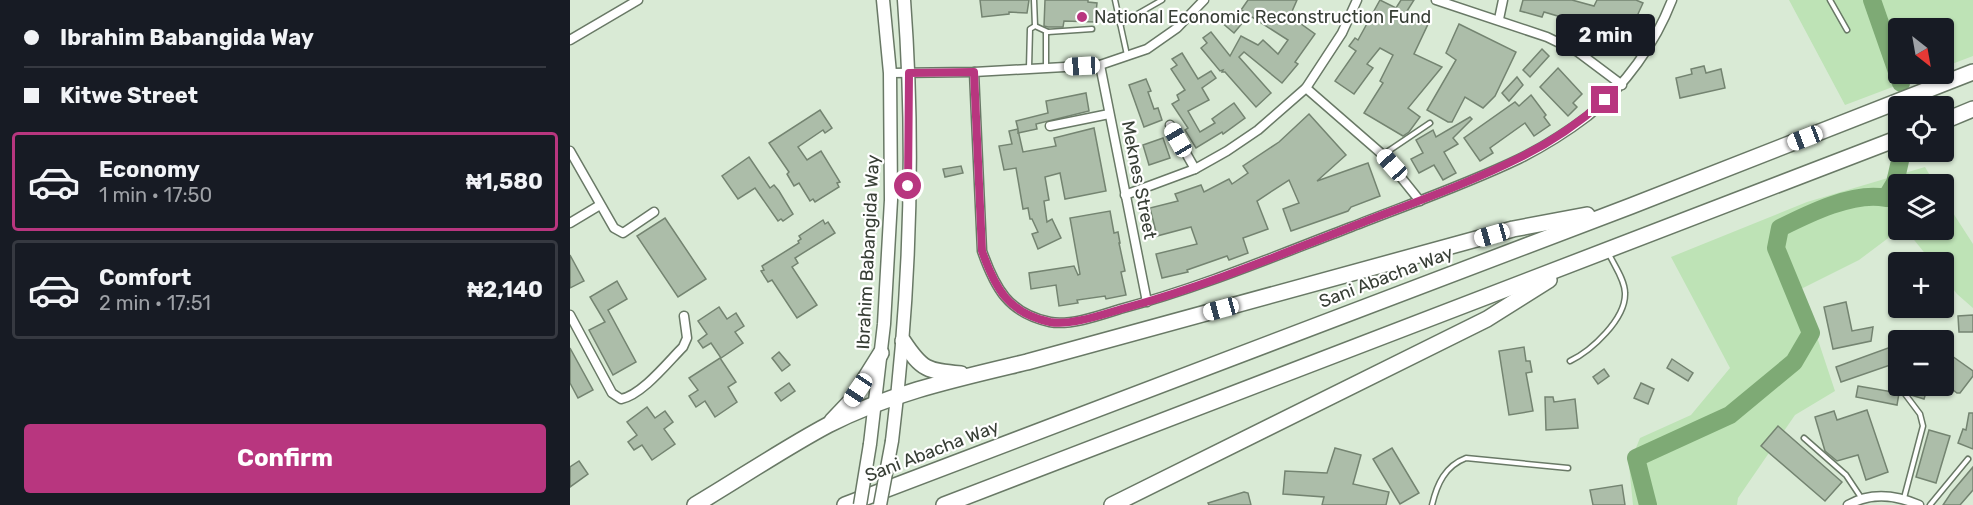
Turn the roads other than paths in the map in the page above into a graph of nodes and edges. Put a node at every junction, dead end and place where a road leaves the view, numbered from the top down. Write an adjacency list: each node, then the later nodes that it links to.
1 (638, 0): 19 (street)
2 (884, 0): 26 (main road, Ibrahim Babangida Way)
3 (904, 0): 27 (main road, Ibrahim Babangida Way)
4 (1035, 0): 15 (lane)
5 (1115, 0): 14 (lane)
6 (1162, 0): 14 (lane)
7 (1204, 0): 20 (street)
8 (1357, 0): 29 (street)
9 (1436, 0): 13 (street)
10 (1503, 0): 13 (street)
11 (1672, 0): 28 (street)
12 (1830, 0): 17 (lane)
13 (1499, 19): 28 (street)
14 (1120, 24): 20 (lane)
15 (1035, 26): 18 (lane); 23 (lane)
16 (1092, 29): 18 (lane)
17 (1847, 30)
18 (1048, 32): 22 (lane)
19 (570, 40)
20 (1127, 56): 21 (street)
21 (1100, 65): 22 (street); 31 (street, Meknes Street)
22 (1046, 68): 23 (street)
23 (1029, 69): 24 (street)
24 (974, 72): 27 (street); 48 (street)
25 (1973, 72): 43 (highway, Sani Abacha Way)
26 (890, 73): 27 (street); 52 (main road, Ibrahim Babangida Way)
27 (909, 73): 51 (main road, Ibrahim Babangida Way)
28 (1622, 85): 41 (street)
29 (1306, 88): 38 (street); 39 (street)
30 (1973, 110): 32 (highway)
31 (1109, 114): 35 (street); 40 (street, Meknes Street)
32 (1954, 117)
33 (1430, 123): 38 (lane)
34 (1170, 125): 39 (street)
35 (1050, 126)
36 (1888, 142): 46 (highway)
37 (570, 151): 42 (street)
38 (1383, 155): 41 (street)
39 (1195, 169): 40 (street)
40 (1125, 195): 48 (street, Meknes Street)
41 (1420, 201): 48 (street)
42 (600, 206): 44 (street); 45 (street)
43 (1631, 206): 54 (highway); 65 (highway, Sani Abacha Way)
44 (654, 212)
45 (570, 223)
46 (1608, 250): 47 (highway); 53 (lane)
47 (1581, 260): 68 (highway); 69 (highway)
48 (1147, 302)
49 (570, 315): 50 (street)
50 (684, 316)
51 (903, 341): 54 (highway); 56 (main road, Ibrahim Babangida Way)
52 (881, 353): 57 (main road, Ibrahim Babangida Way); 58 (highway)
53 (1570, 361)
54 (970, 375): 56 (highway)
55 (1907, 396): 62 (lane)
56 (897, 397): 57 (highway); 67 (main road, Ibrahim Babangida Way, bridge)
57 (875, 405): 58 (highway); 66 (main road, Ibrahim Babangida Way, bridge)
58 (829, 425): 64 (highway)
59 (1804, 438): 63 (lane)
60 (1968, 459): 73 (lane)
61 (1568, 468): 70 (lane)
62 (1904, 498): 63 (street); 72 (street)
63 (1862, 500): 71 (street)
64 (695, 505)
65 (845, 505)
66 (860, 505)
67 (880, 505)
68 (944, 505)
69 (1112, 505)
70 (1432, 505)
71 (1848, 505)
72 (1919, 505)
73 (1930, 505)

